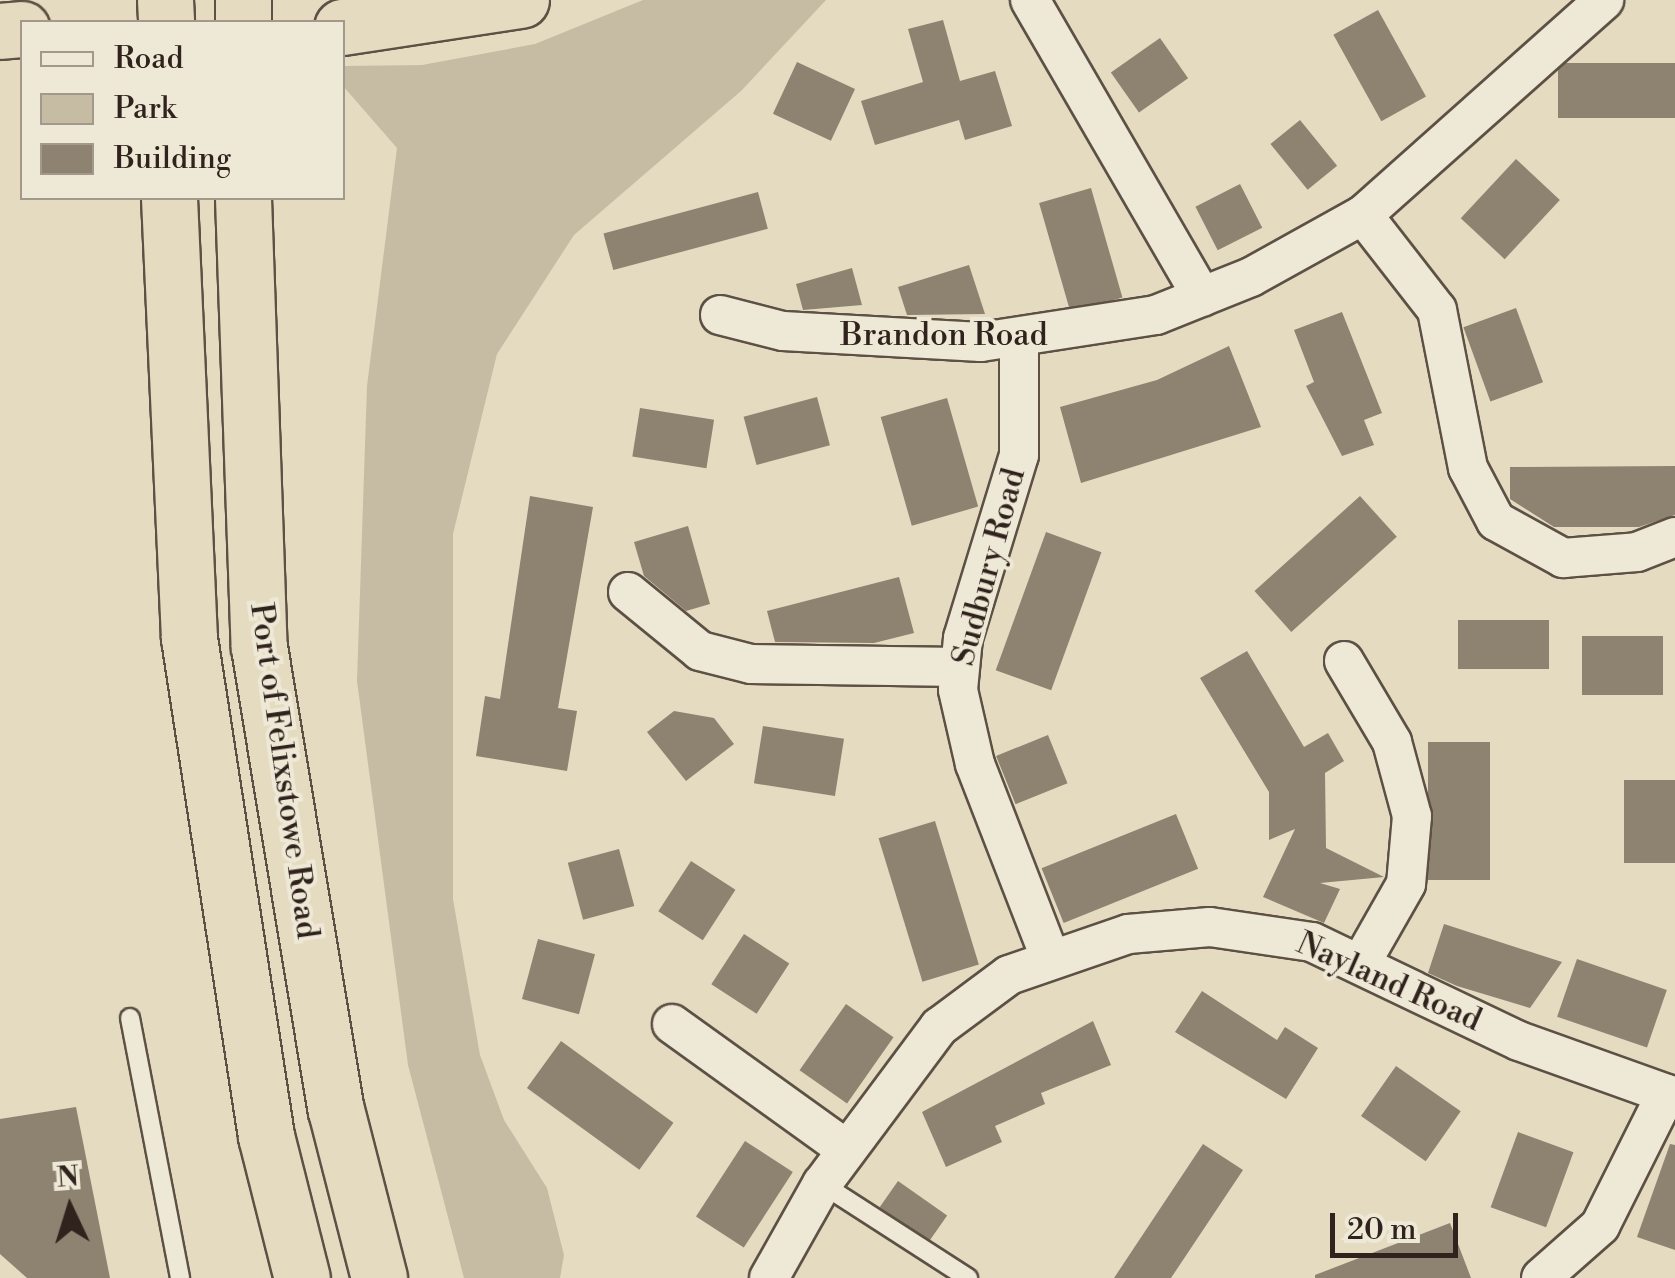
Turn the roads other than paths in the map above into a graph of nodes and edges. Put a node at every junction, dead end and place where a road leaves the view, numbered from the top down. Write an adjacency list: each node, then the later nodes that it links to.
1 (521, 0): 4 (highway)
2 (1030, 0): 8 (street)
3 (1602, 1): 7 (street, Brandon Road)
4 (345, 26)
5 (169, 200): 23 (highway)
6 (243, 200): 24 (highway, Port of Felixstowe Road)
7 (1363, 215): 8 (street, Brandon Road); 11 (street)
8 (1202, 297): 10 (street, Brandon Road)
9 (720, 315): 10 (street, Brandon Road)
10 (1019, 341): 14 (street, Sudbury Road)
11 (1675, 537)
12 (628, 592): 14 (street)
13 (1344, 661): 16 (street)
14 (959, 667): 15 (street, Sudbury Road)
15 (1050, 957): 16 (street, Nayland Road); 20 (street, Nayland Road)
16 (1361, 963): 19 (street, Nayland Road)
17 (130, 1018): 22 (lane)
18 (672, 1024): 20 (street)
19 (1670, 1096): 27 (street)
20 (846, 1150): 21 (street, Nayland Road)
21 (822, 1184): 25 (street, Nayland Road); 26 (lane)
22 (180, 1278)
23 (302, 1278)
24 (379, 1278)
25 (770, 1278)
26 (968, 1278)
27 (1541, 1278)

